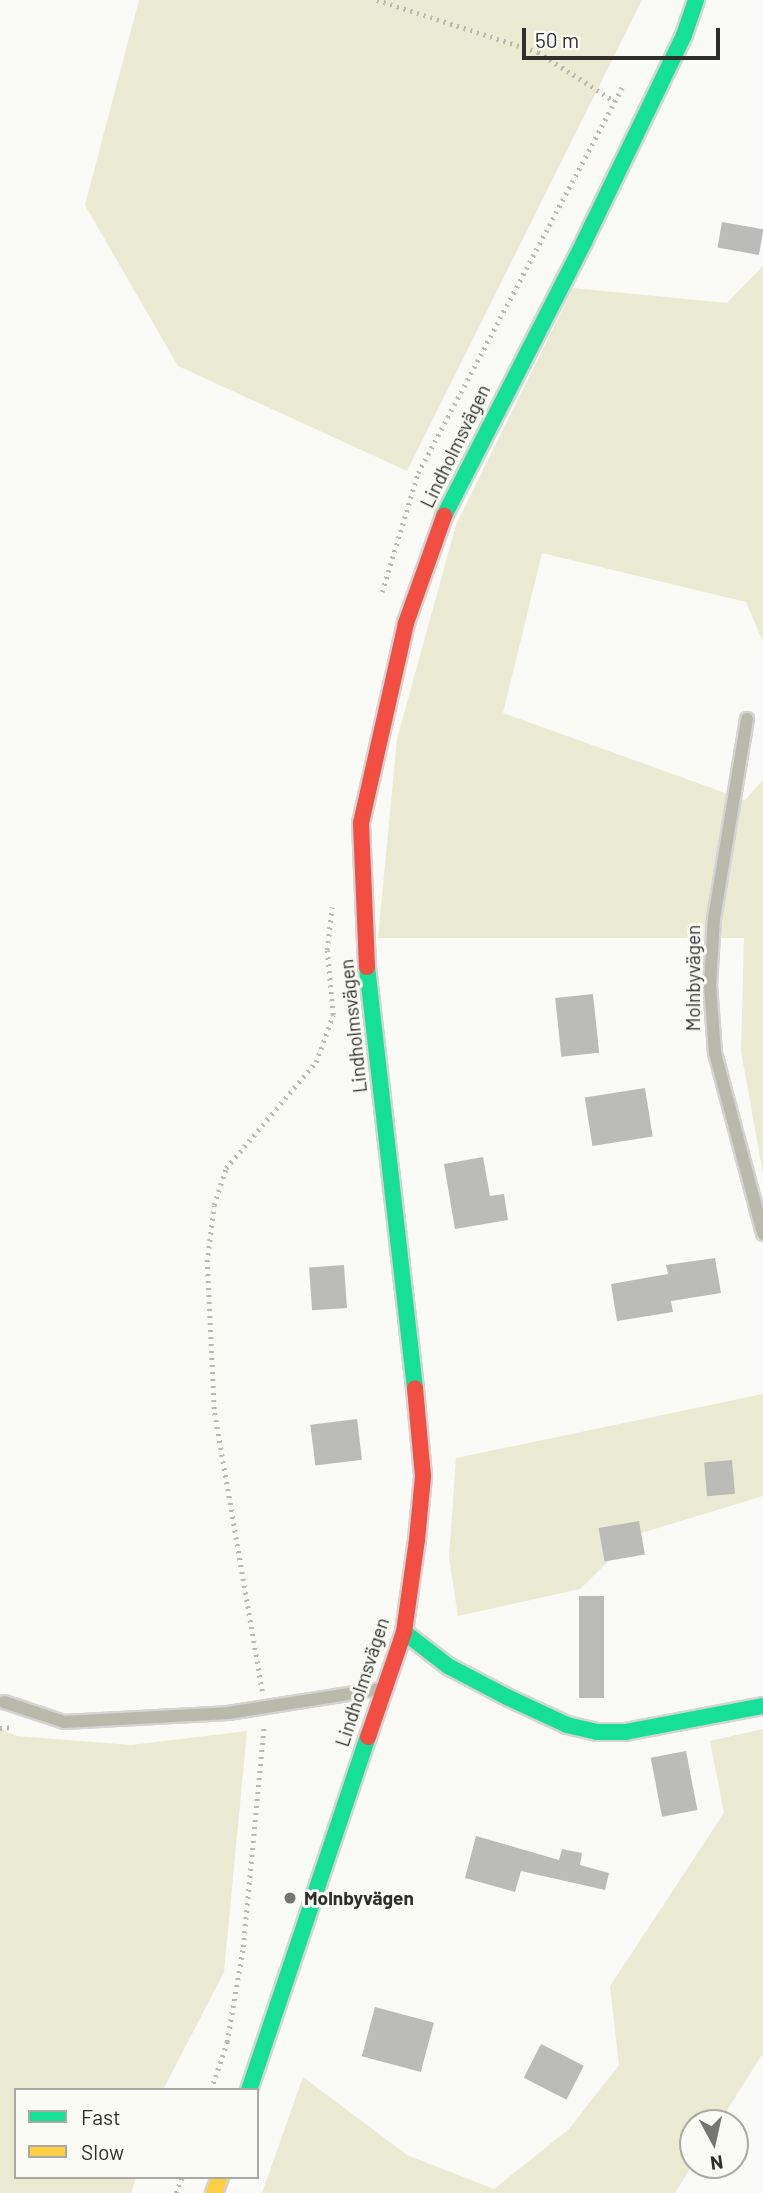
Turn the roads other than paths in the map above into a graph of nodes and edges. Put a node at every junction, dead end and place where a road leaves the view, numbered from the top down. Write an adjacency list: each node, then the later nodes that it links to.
1 (696, 0): 4 (main road, Lindholmsvägen)
2 (747, 719): 3 (lane, Molnbyvägen)
3 (763, 1234)
4 (404, 1632): 5 (main road, Lindholmsvägen); 7 (main road)
5 (381, 1689): 6 (lane); 8 (main road, Lindholmsvägen)
6 (4, 1702)
7 (763, 1706)
8 (250, 2088)

